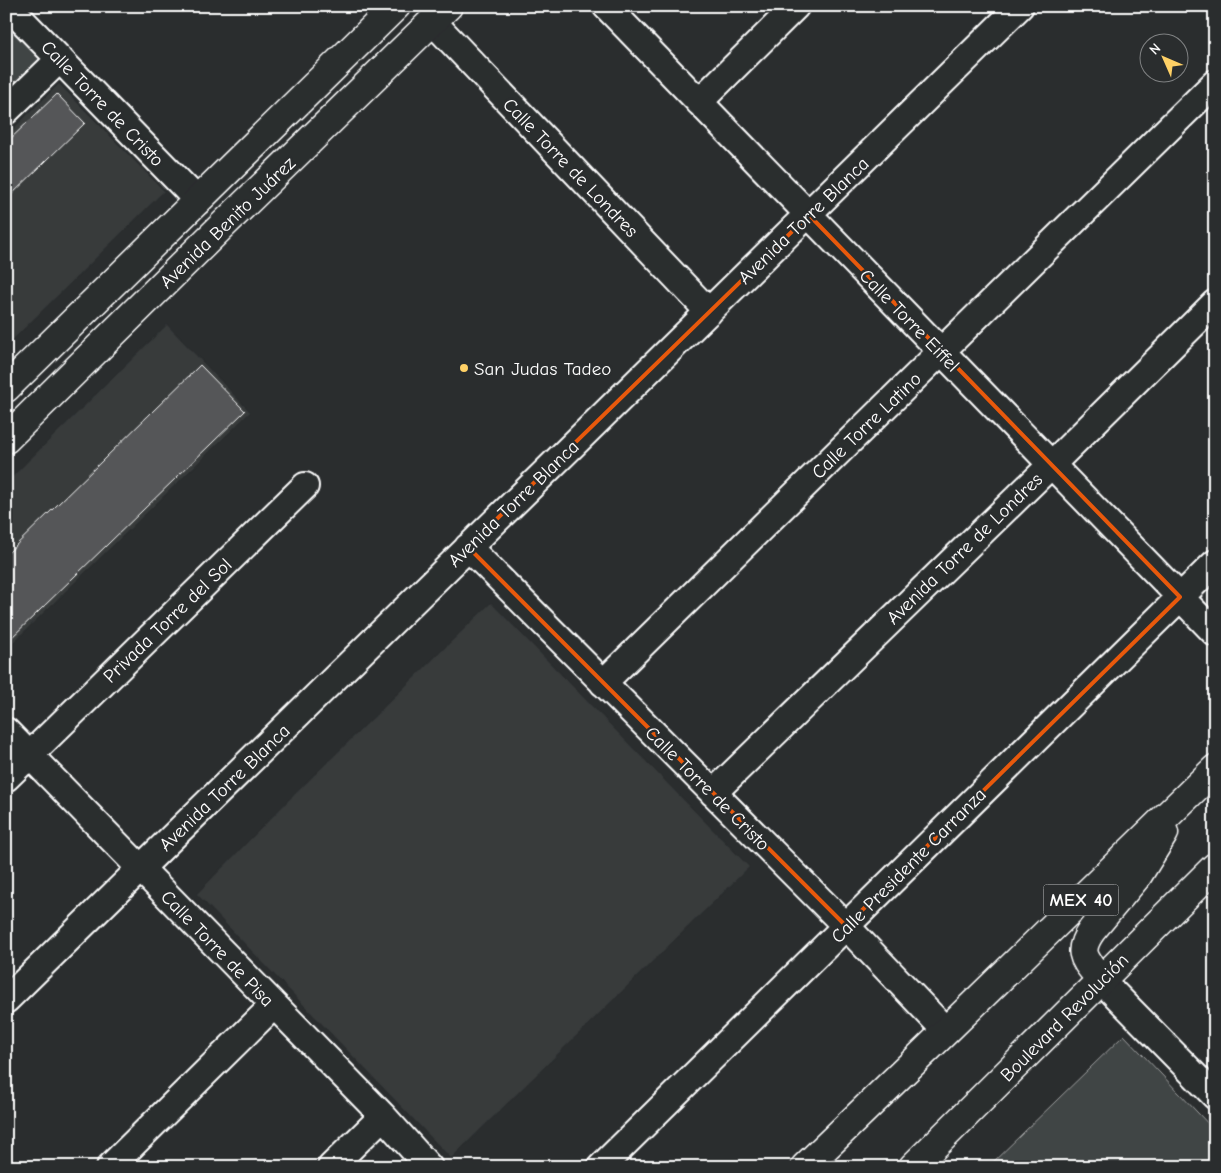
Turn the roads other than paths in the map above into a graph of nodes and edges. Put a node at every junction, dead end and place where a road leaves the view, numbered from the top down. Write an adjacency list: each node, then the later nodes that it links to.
1 (8, 6): 7 (street, Calle Torre de Cristo)
2 (396, 6): 11 (main road, Avenida Benito Juárez)
3 (606, 6): 9 (street, Calle Torre Eiffel)
4 (796, 6): 9 (street)
5 (1020, 6): 12 (street, Avenida Torre Blanca)
6 (440, 14): 14 (street, Calle Torre de Londres); 16 (main road, Avenida Benito Juárez)
7 (60, 59): 10 (street); 11 (street, Calle Torre de Cristo)
8 (1215, 83): 15 (street, Calle Torre Latino)
9 (699, 102): 12 (street, Calle Torre Eiffel)
10 (6, 112)
11 (198, 201): 16 (main road); 17 (main road, Avenida Benito Juárez)
12 (809, 215): 14 (street, Avenida Torre Blanca); 15 (street, Calle Torre Eiffel)
13 (1215, 302): 19 (street, Avenida Torre de Londres)
14 (709, 312): 21 (street, Avenida Torre Blanca)
15 (941, 352): 19 (street, Calle Torre Eiffel); 25 (street, Calle Torre Latino)
16 (82, 364): 18 (main road, Avenida Benito Juárez)
17 (6, 388)
18 (6, 439)
19 (1051, 464): 23 (street, Calle Torre Eiffel); 30 (street, Avenida Torre de Londres)
20 (305, 486): 27 (street, Privada Torre del Sol)
21 (468, 547): 25 (street, Calle Torre de Cristo); 33 (street, Avenida Torre Blanca)
22 (1215, 563): 23 (street, Calle Presidente Carranza)
23 (1180, 597): 24 (street, Calle Torre Eiffel); 34 (street, Calle Presidente Carranza)
24 (1215, 633)
25 (603, 683): 30 (street, Calle Torre de Cristo)
26 (6, 731): 27 (street, Calle Torre de Pisa)
27 (30, 755): 29 (street, Privada Torre del Sol); 33 (street, Calle Torre de Pisa)
28 (1215, 769): 31 (main road, MEX 40)
29 (6, 778)
30 (713, 793): 34 (street, Calle Torre de Cristo)
31 (1182, 801): 35 (main road); 38 (main road, MEX 40)
32 (1215, 867): 35 (main road, Boulevard Revolución)
33 (140, 868): 36 (street, Avenida Torre Blanca); 37 (street, Calle Torre de Pisa)
34 (846, 926): 38 (street, Calle Torre de Cristo); 44 (street, Calle Presidente Carranza)
35 (1101, 980): 39 (street); 46 (main road, Boulevard Revolución)
36 (6, 1000)
37 (274, 1005): 40 (street, Calle Torre de Pisa); 41 (street)
38 (946, 1031): 45 (main road, MEX 40)
39 (1215, 1096)
40 (383, 1116): 42 (street); 43 (street, Calle Torre de Pisa)
41 (110, 1167)
42 (331, 1167)
43 (429, 1167)
44 (601, 1167)
45 (805, 1167)
46 (913, 1167)

